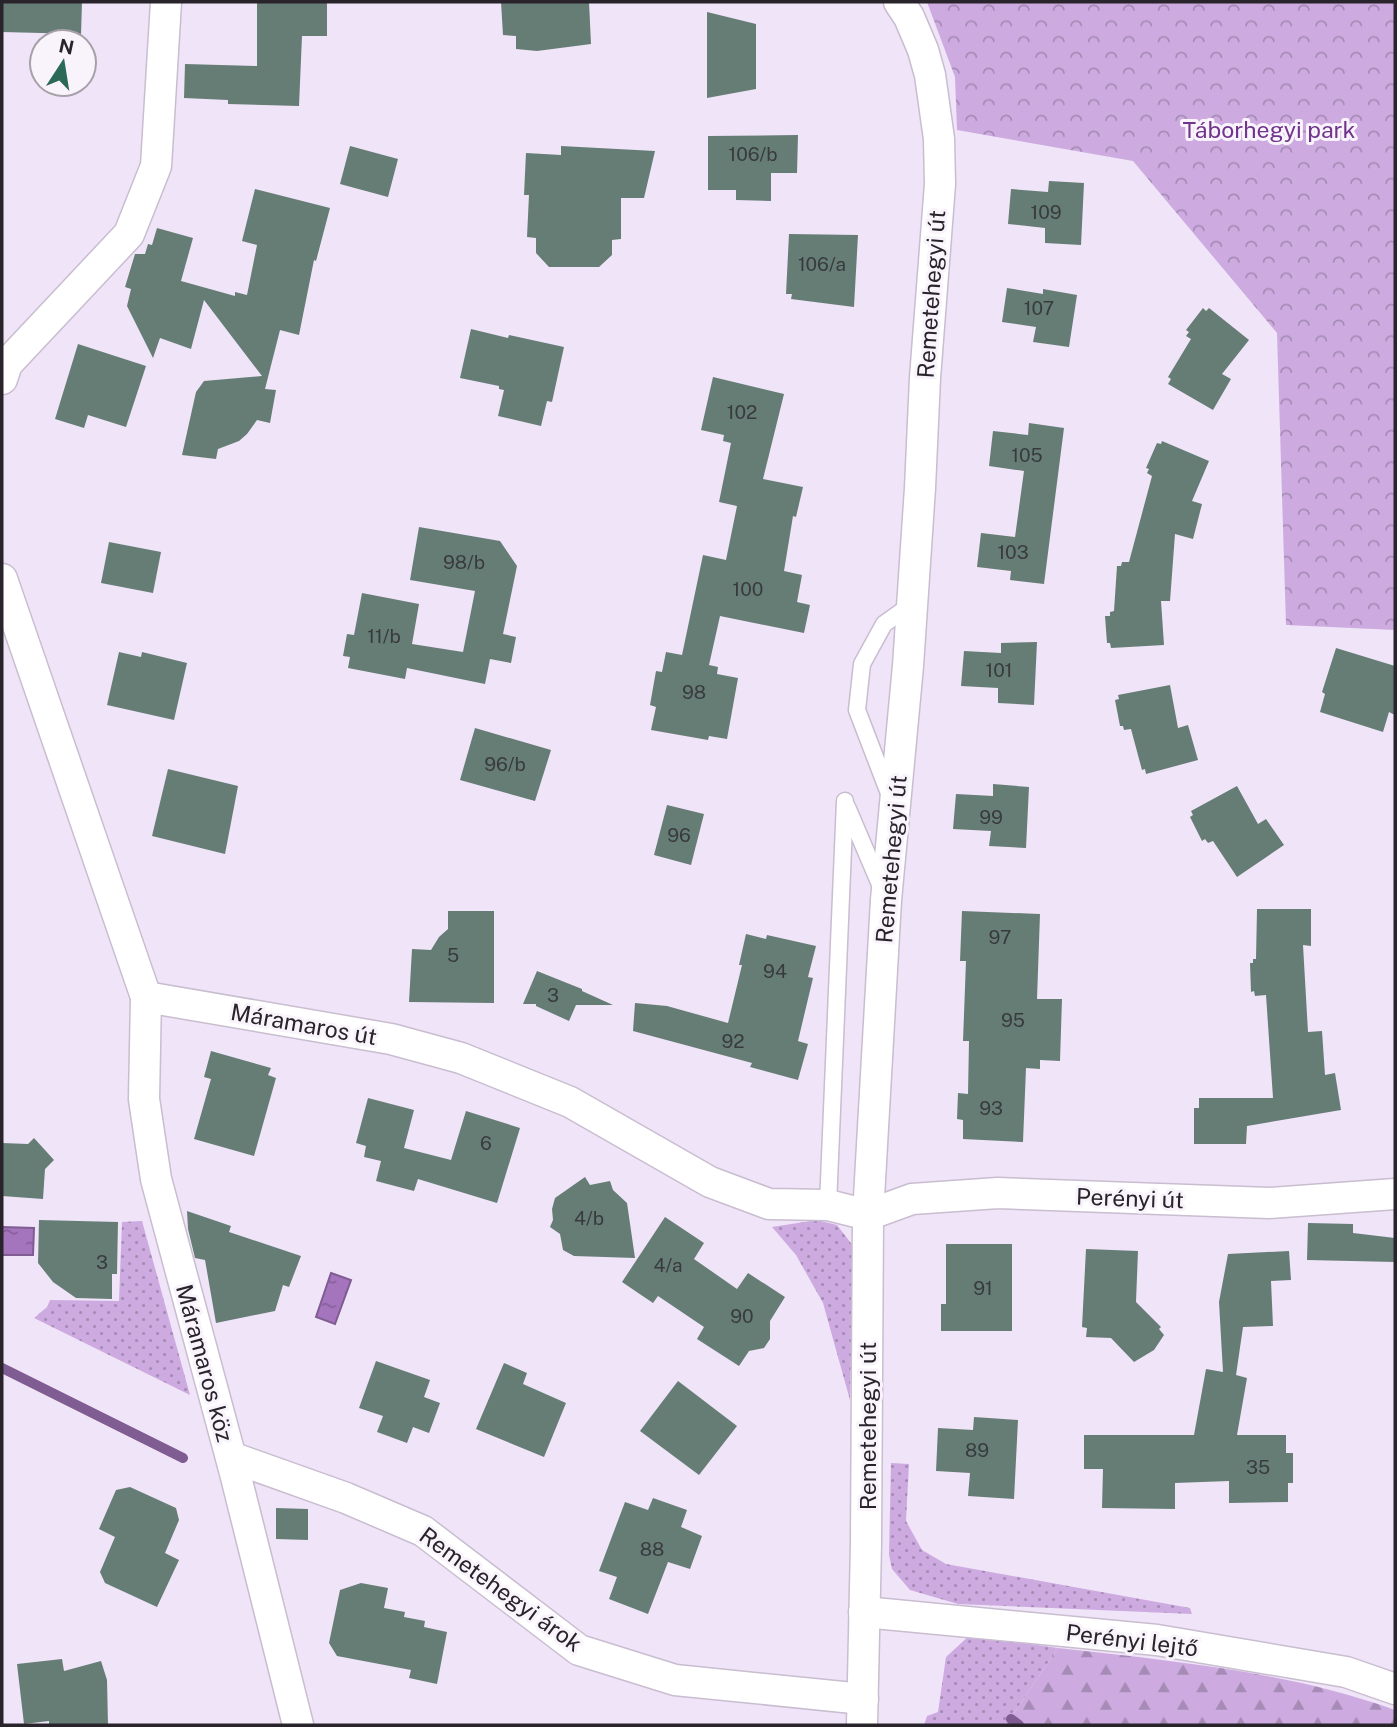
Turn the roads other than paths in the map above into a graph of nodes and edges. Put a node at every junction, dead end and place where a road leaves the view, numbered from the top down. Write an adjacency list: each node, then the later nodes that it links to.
1 (166, 2): 3 (street)
2 (899, 2): 5 (street, Remetehegyi út)
3 (2, 379)
4 (2, 579): 8 (street)
5 (912, 604): 6 (street, Remetehegyi út); 6 (lane)
6 (894, 808): 7 (street, Remetehegyi út)
7 (886, 900): 10 (lane); 11 (street, Remetehegyi út)
8 (146, 997): 10 (street, Máramaros út); 12 (street, Máramaros köz)
9 (1395, 1194): 11 (street, Perényi út)
10 (828, 1205): 11 (street, Máramaros út)
11 (868, 1215): 13 (street, Remetehegyi út)
12 (231, 1457): 15 (street, Remetehegyi árok); 16 (street, Máramaros köz)
13 (864, 1612): 14 (street, Perényi lejtő); 15 (street, Remetehegyi út)
14 (1395, 1689)
15 (862, 1712)
16 (298, 1725)

